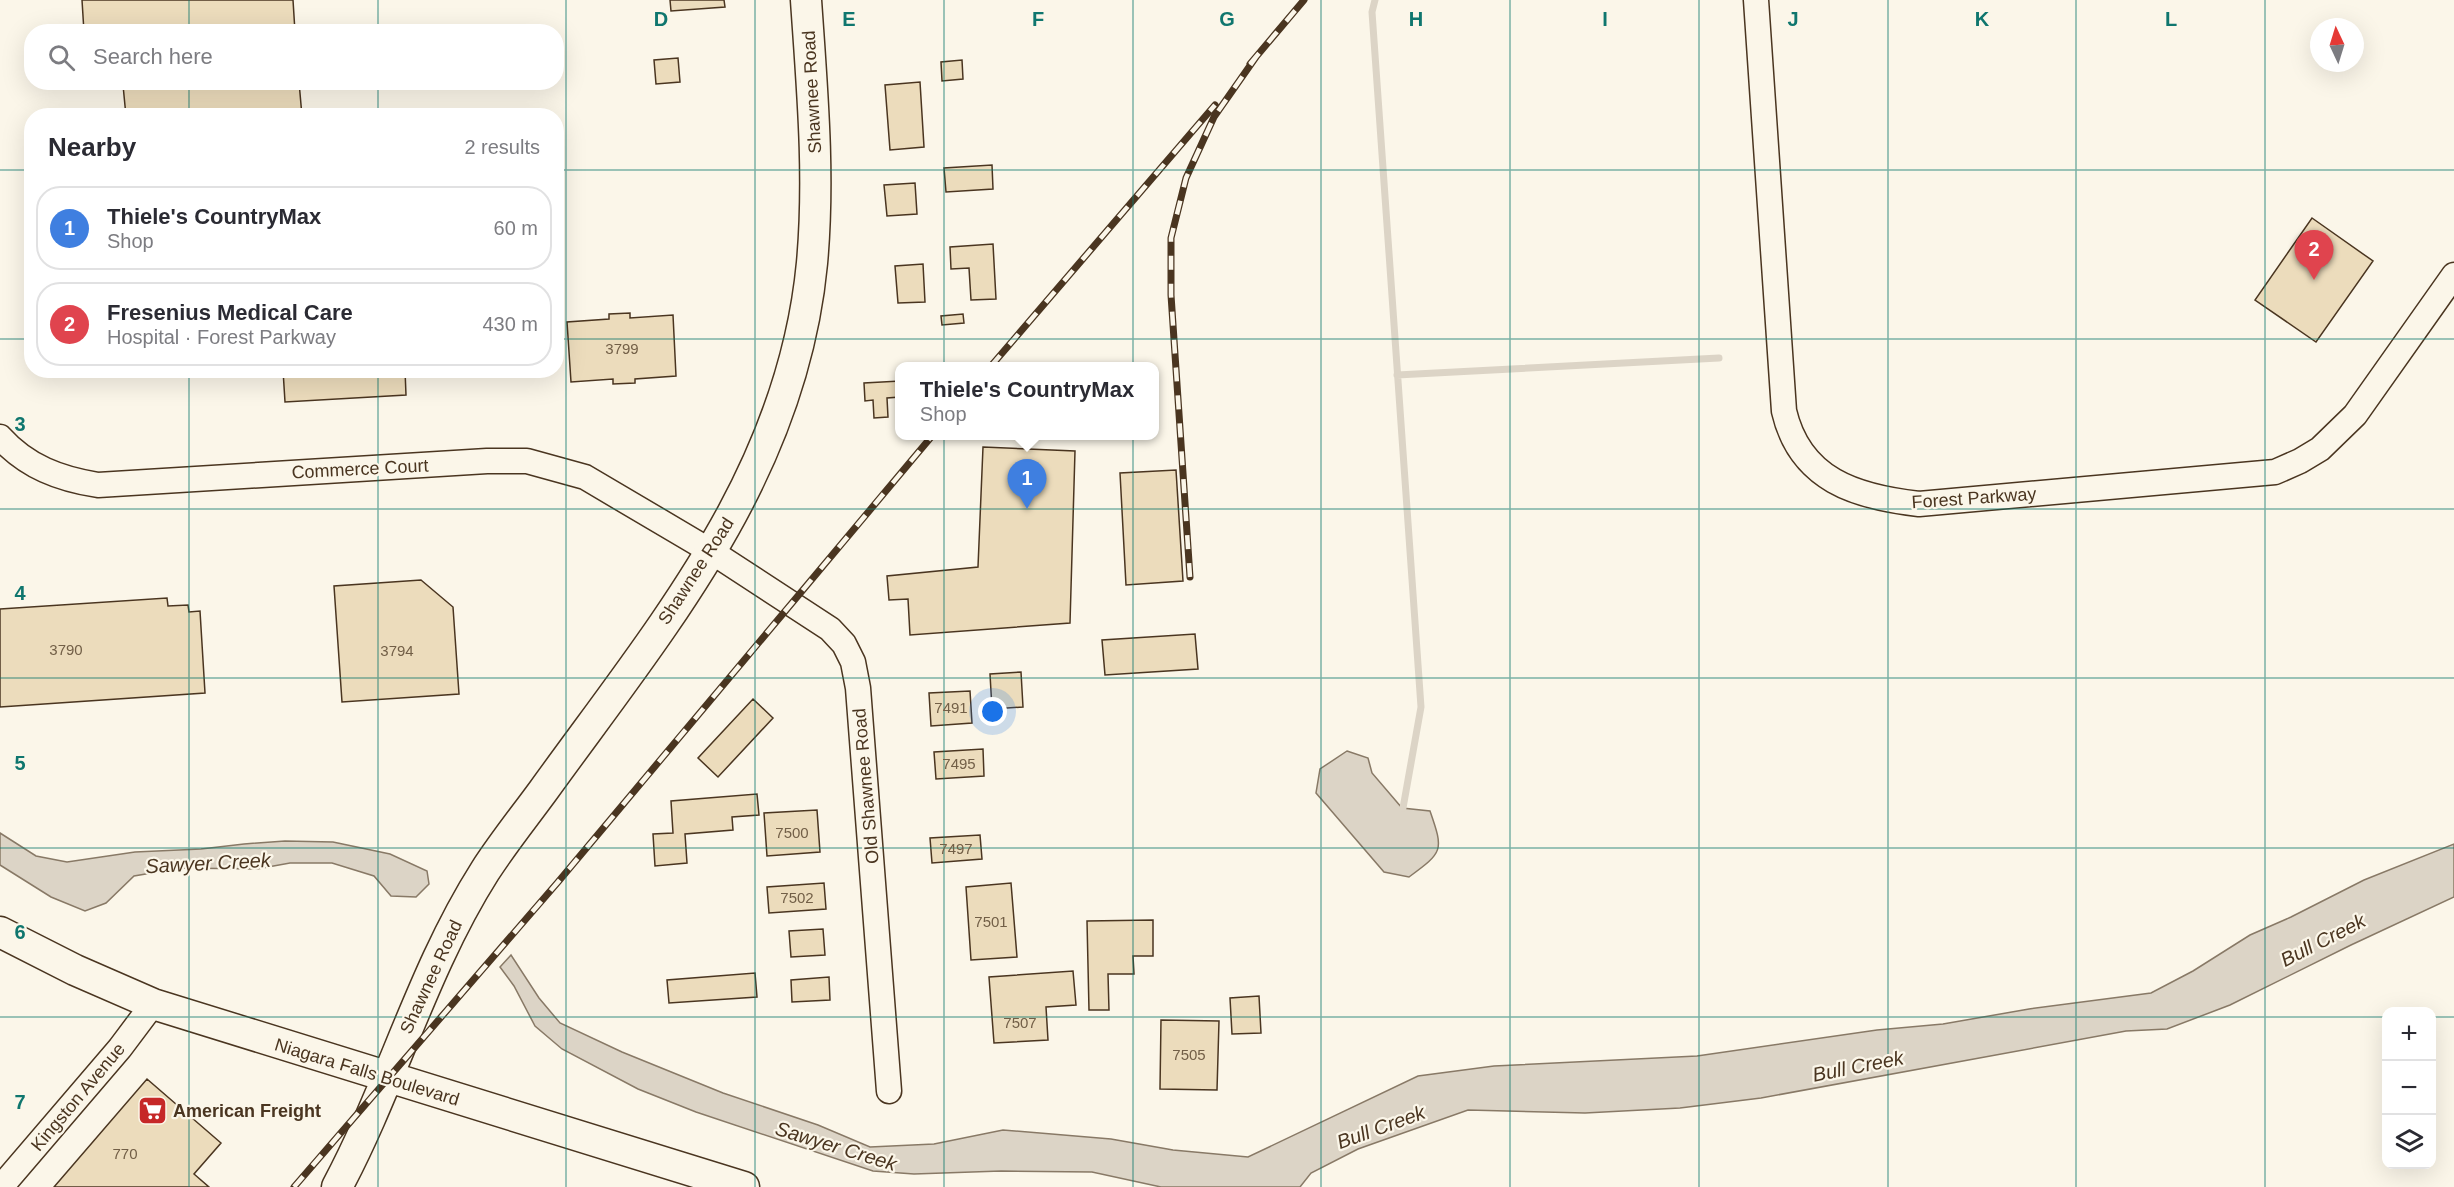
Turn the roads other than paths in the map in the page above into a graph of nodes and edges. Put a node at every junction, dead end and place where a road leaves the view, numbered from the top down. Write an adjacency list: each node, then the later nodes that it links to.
1 (806, 0): 5 (main road, Shawnee Road)
2 (1756, 0): 3 (street, Forest Parkway)
3 (2454, 275)
4 (0, 437): 5 (street, Commerce Court)
5 (712, 552): 8 (main road, Shawnee Road); 9 (street, Old Shawnee Road)
6 (0, 932): 7 (main road, Niagara Falls Boulevard)
7 (153, 1004): 8 (main road, Niagara Falls Boulevard); 11 (street, Kingston Avenue)
8 (387, 1078): 10 (main road, Niagara Falls Boulevard); 12 (main road, Shawnee Road)
9 (889, 1091)
10 (739, 1186)
11 (1, 1187)
12 (337, 1187)

